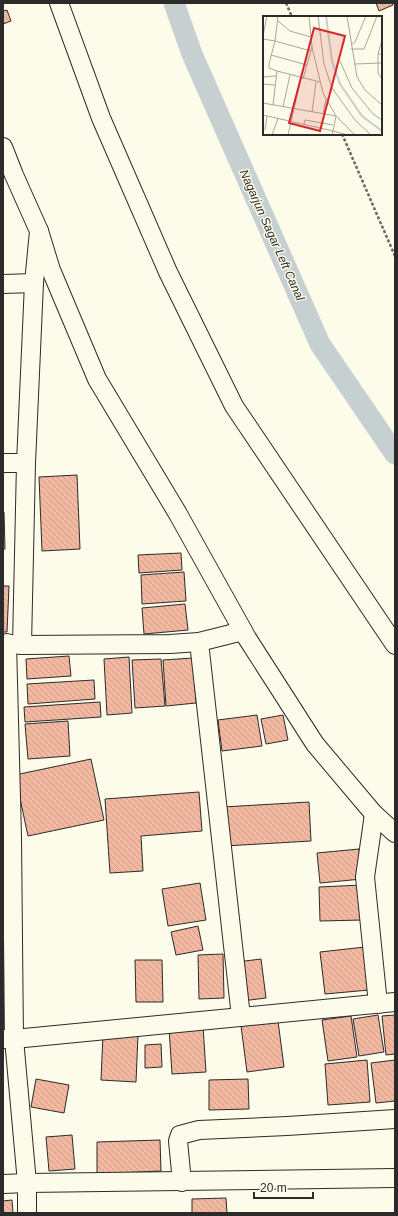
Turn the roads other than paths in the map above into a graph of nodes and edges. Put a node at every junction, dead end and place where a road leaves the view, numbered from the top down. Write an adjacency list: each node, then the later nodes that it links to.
1 (59, 3): 11 (street)
2 (3, 147): 3 (street)
3 (39, 231): 4 (street); 8 (street)
4 (34, 283): 5 (street); 7 (street)
5 (3, 284)
6 (3, 463): 7 (street)
7 (26, 463): 10 (street)
8 (243, 631): 9 (street); 12 (street)
9 (199, 642): 10 (street); 15 (street)
10 (11, 644): 16 (street)
11 (395, 645)
12 (374, 814): 13 (street); 14 (street)
13 (395, 833)
14 (387, 1003): 15 (street)
15 (241, 1017): 16 (street)
16 (8, 1039): 20 (street)
17 (395, 1119): 19 (street)
18 (395, 1178): 19 (street)
19 (182, 1182): 20 (street)
20 (27, 1183): 21 (street); 22 (street)
21 (3, 1184)
22 (27, 1213)

